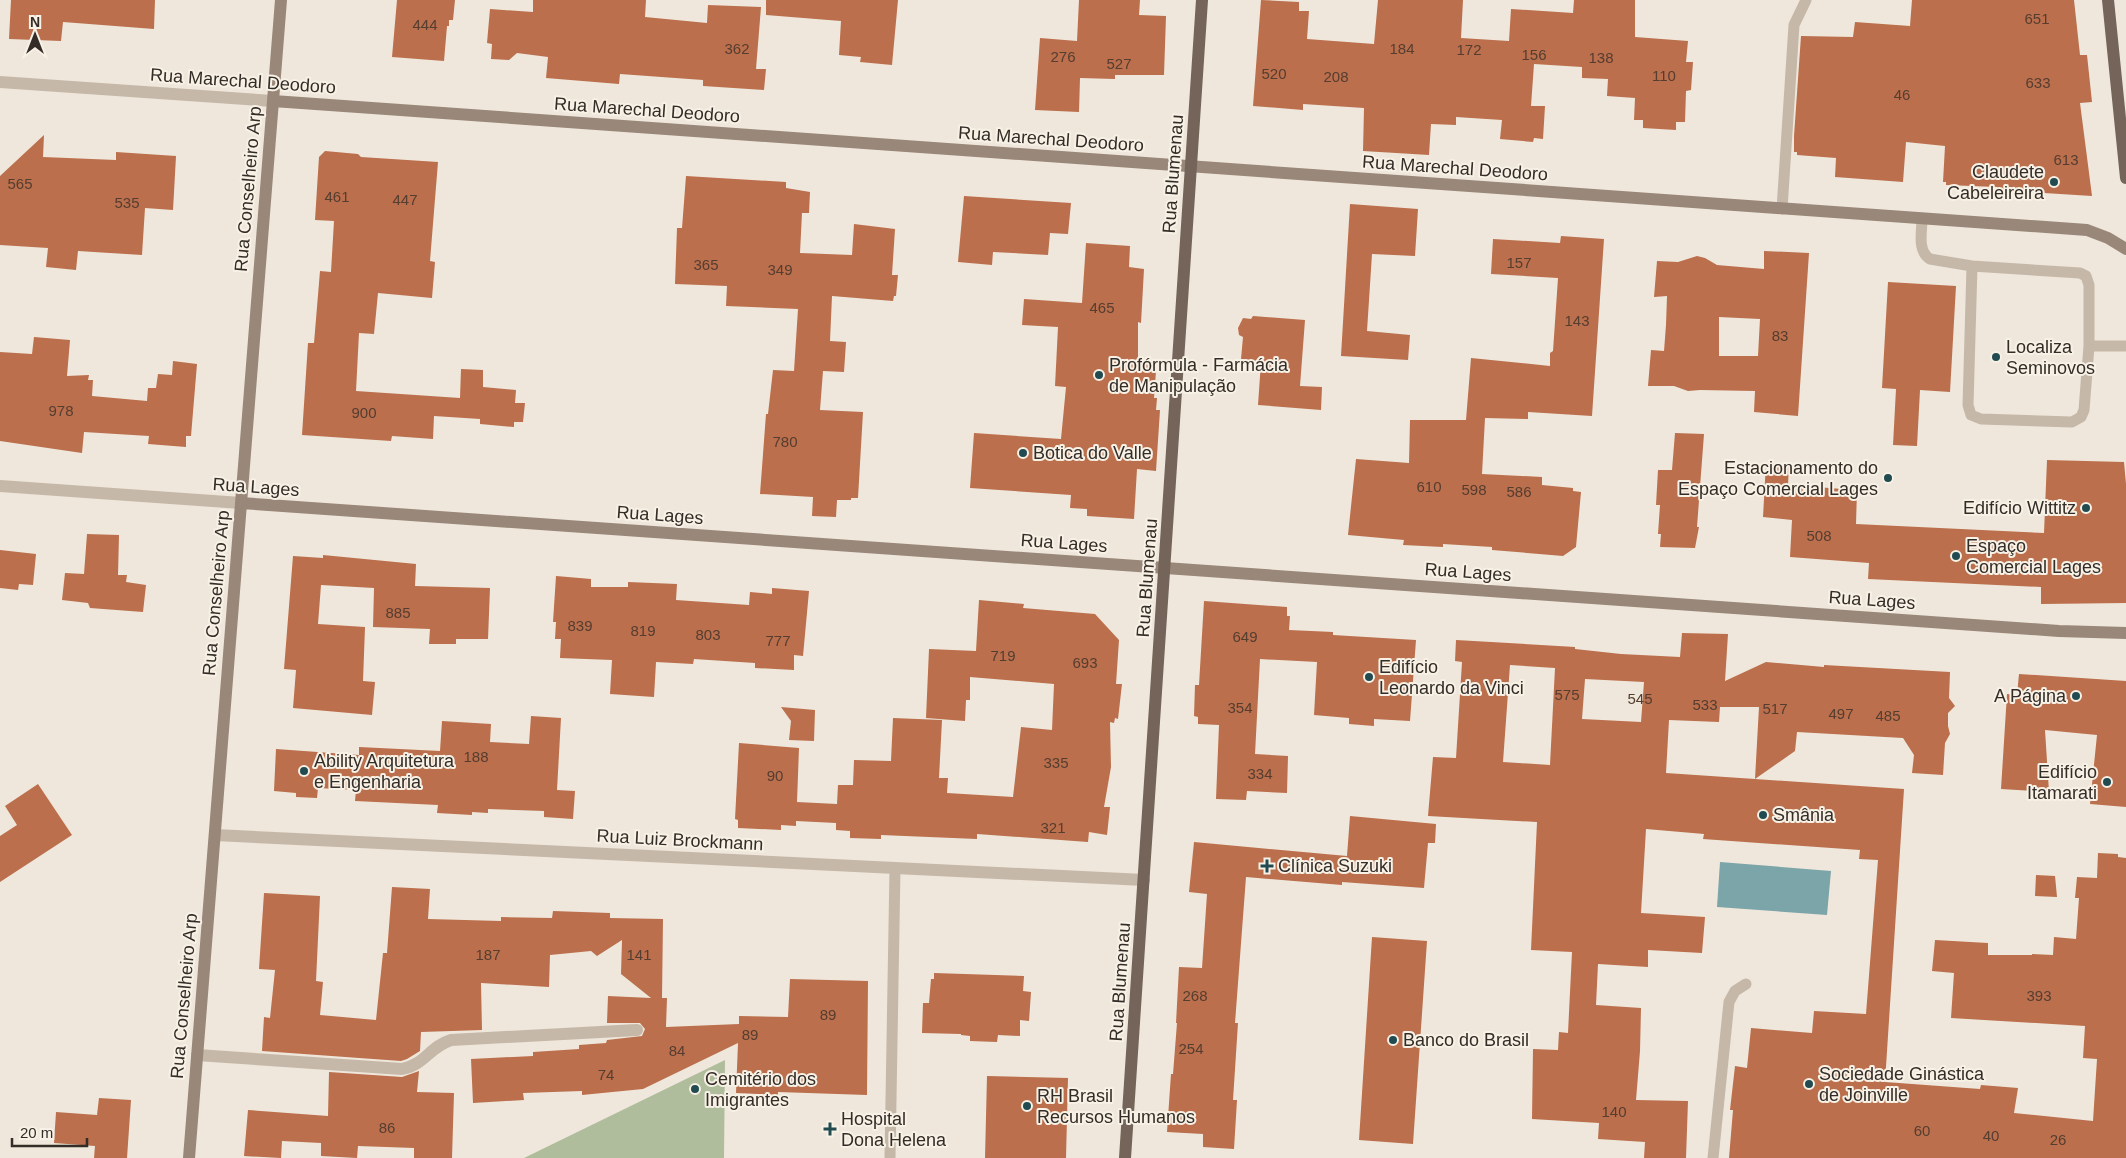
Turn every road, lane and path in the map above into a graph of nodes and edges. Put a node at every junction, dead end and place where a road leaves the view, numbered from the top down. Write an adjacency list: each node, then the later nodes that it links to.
1 (281, 0): 6 (main road, Rua Conselheiro Arp)
2 (1202, 0): 7 (main road, Rua Blumenau)
3 (1806, 0): 9 (lane)
4 (2108, 0): 8 (main road)
5 (0, 82): 6 (street, Rua Marechal Deodoro)
6 (273, 101): 7 (main road, Rua Marechal Deodoro); 16 (main road, Rua Conselheiro Arp)
7 (1191, 166): 9 (main road, Rua Marechal Deodoro); 17 (main road, Rua Blumenau)
8 (2126, 178)
9 (1782, 209): 10 (main road, Rua Marechal Deodoro)
10 (1922, 219): 11 (main road, Rua Marechal Deodoro); 12 (lane)
11 (2126, 249)
12 (1972, 266): 13 (lane); 13 (lane)
13 (2089, 346): 14 (lane)
14 (2126, 346)
15 (0, 486): 16 (street, Rua Lages)
16 (241, 503): 17 (main road, Rua Lages); 19 (main road, Rua Conselheiro Arp)
17 (1165, 568): 18 (main road, Rua Lages); 21 (main road, Rua Blumenau)
18 (2126, 634)
19 (215, 835): 20 (street, Rua Luiz Brockmann); 24 (main road, Rua Conselheiro Arp)
20 (895, 868): 21 (street, Rua Luiz Brockmann); 26 (lane)
21 (1144, 880): 27 (main road, Rua Blumenau)
22 (1746, 984): 28 (lane)
23 (637, 1030): 24 (street)
24 (197, 1055): 25 (main road, Rua Conselheiro Arp)
25 (189, 1158)
26 (890, 1158)
27 (1125, 1158)
28 (1713, 1158)

